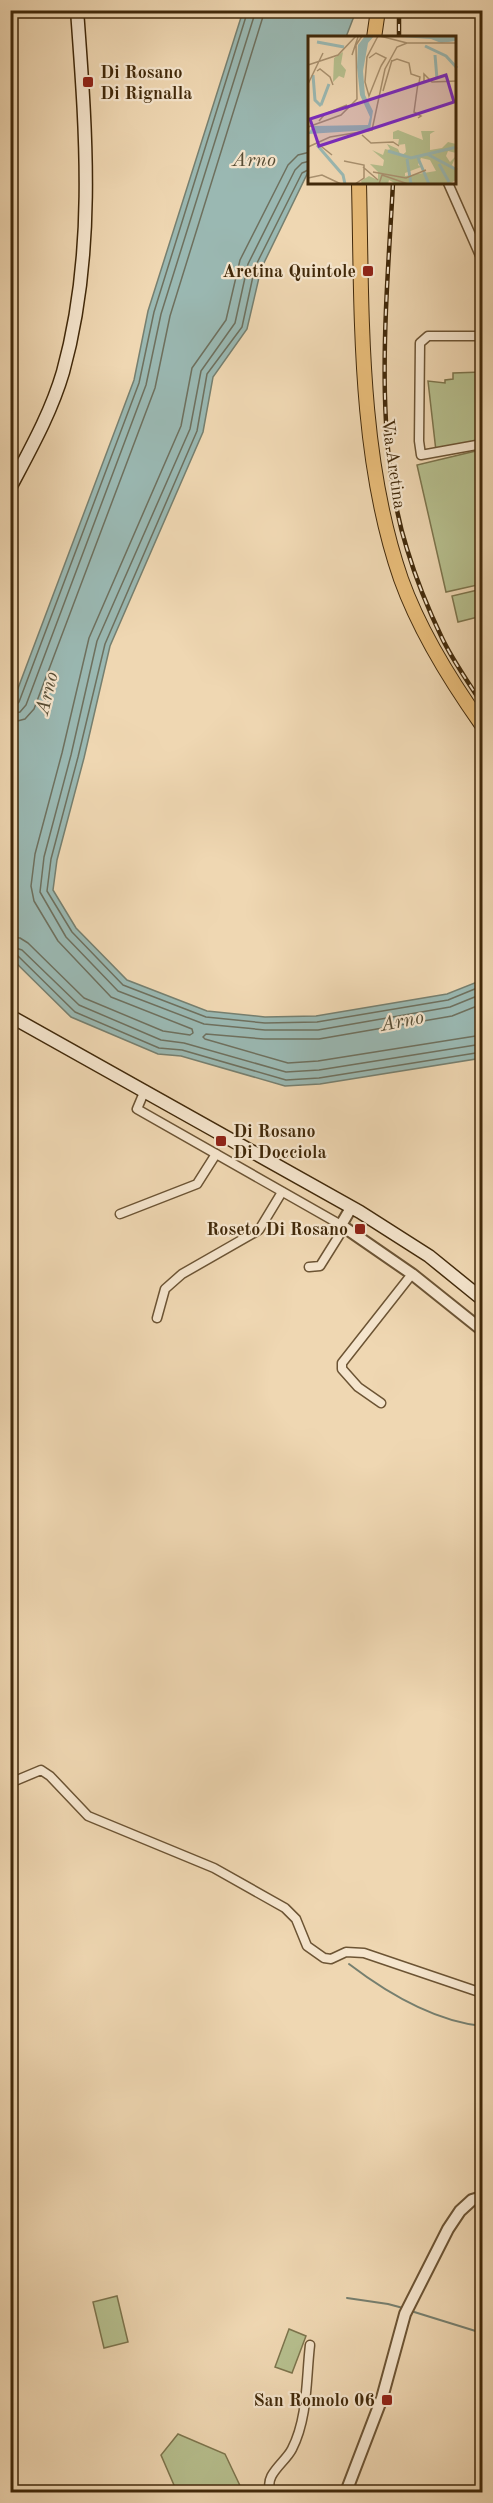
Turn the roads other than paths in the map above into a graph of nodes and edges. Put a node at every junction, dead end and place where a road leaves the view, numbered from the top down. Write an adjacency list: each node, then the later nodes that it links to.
1 (76, 10): 9 (main road)
2 (378, 10): 3 (main road)
3 (374, 36)
4 (359, 184): 10 (main road, Via Aretina)
5 (448, 184): 6 (street)
6 (483, 260)
7 (483, 336): 8 (street)
8 (483, 444)
9 (10, 488)
10 (483, 725)
11 (10, 1016): 12 (main road)
12 (145, 1090): 13 (street); 15 (main road)
13 (216, 1154): 14 (street); 16 (street)
14 (282, 1192): 17 (street); 21 (street)
15 (351, 1208): 17 (street); 20 (main road)
16 (120, 1214)
17 (341, 1226): 18 (street); 19 (street)
18 (309, 1268)
19 (412, 1274): 22 (street); 23 (street)
20 (483, 1299)
21 (157, 1318)
22 (483, 1330)
23 (381, 1403)
24 (10, 1783): 25 (street)
25 (483, 1993)
26 (483, 2197): 29 (street)
27 (310, 2345): 28 (street)
28 (271, 2493)
29 (346, 2493)

